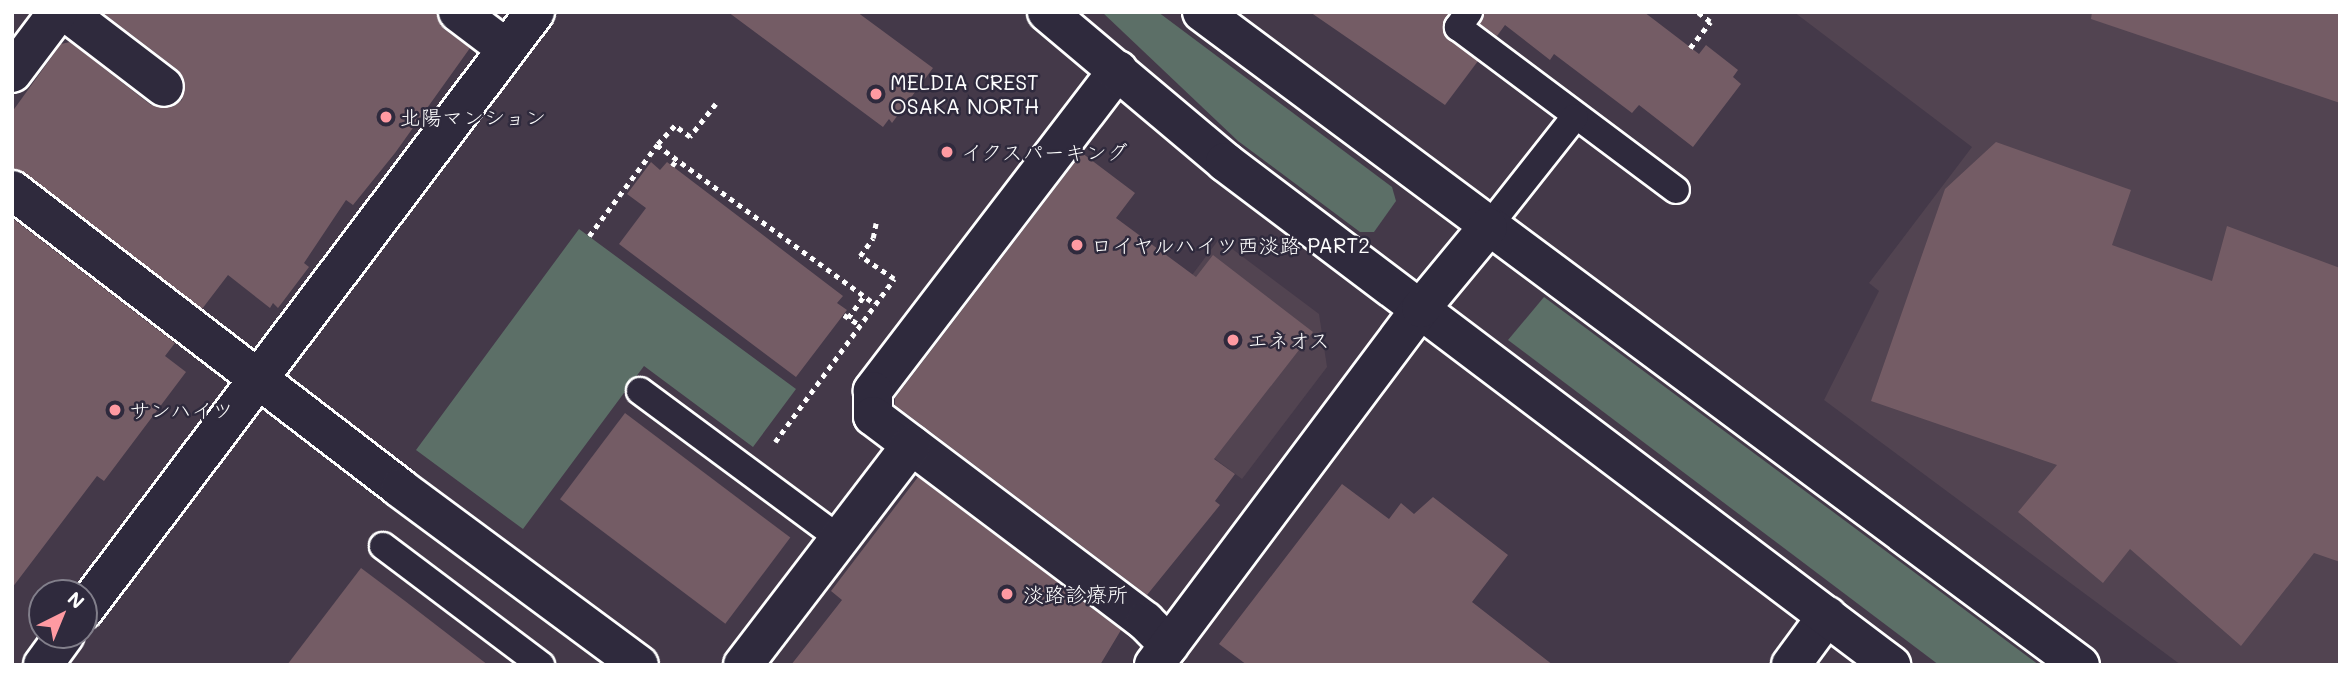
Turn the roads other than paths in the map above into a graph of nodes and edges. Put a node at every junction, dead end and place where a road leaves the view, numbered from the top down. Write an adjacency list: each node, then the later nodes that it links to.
1 (58, 12): 10 (street)
2 (66, 12): 11 (street)
3 (458, 12): 8 (street)
4 (534, 12): 8 (street)
5 (1047, 12): 9 (street)
6 (1202, 12): 15 (street)
7 (1469, 12): 12 (lane)
8 (507, 49): 17 (street)
9 (1118, 70): 16 (street); 19 (street)
10 (12, 73)
11 (164, 87)
12 (1575, 117): 14 (lane); 15 (lane)
13 (12, 190): 17 (street)
14 (1676, 190)
15 (1488, 227): 16 (street); 32 (street)
16 (1421, 309): 23 (street); 25 (street)
17 (261, 377): 22 (street); 28 (street)
18 (640, 391): 20 (lane)
19 (911, 445): 20 (street); 25 (street)
20 (840, 539): 29 (street)
21 (383, 546): 27 (lane)
22 (98, 592)
23 (1827, 616): 30 (street); 31 (street)
24 (55, 649): 26 (street)
25 (1170, 658)
26 (43, 665)
27 (541, 665)
28 (639, 665)
29 (743, 665)
30 (1791, 665)
31 (1891, 665)
32 (2080, 665)

